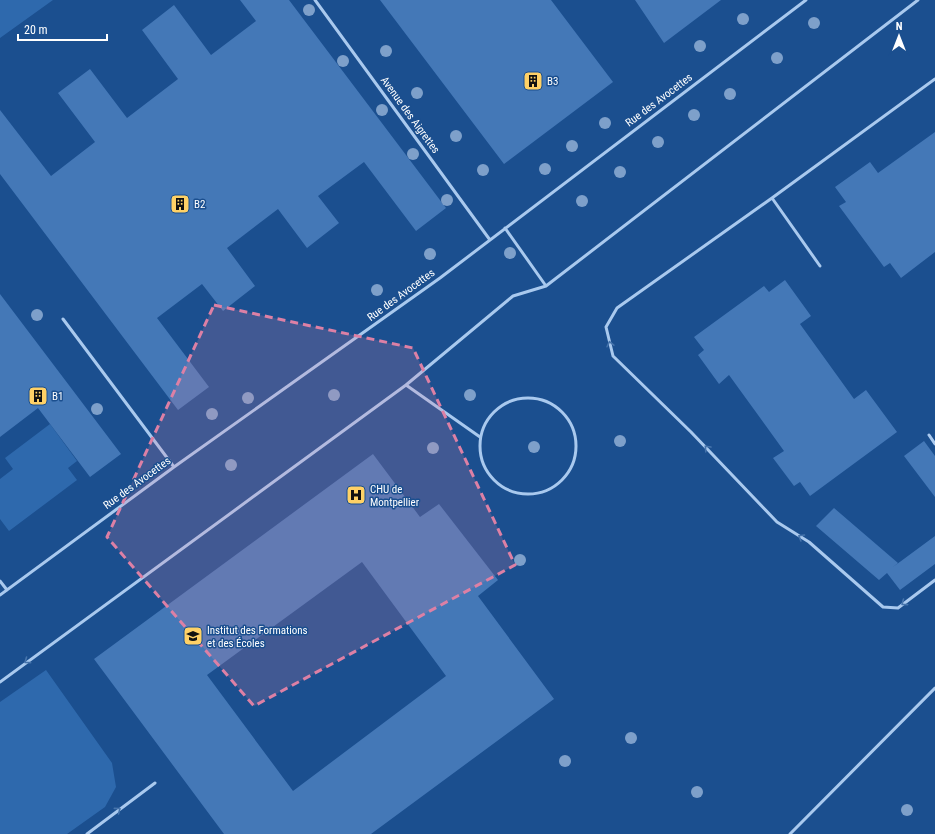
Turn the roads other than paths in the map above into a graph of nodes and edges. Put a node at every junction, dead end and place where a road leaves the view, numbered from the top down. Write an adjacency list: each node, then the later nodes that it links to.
1 (315, 0): 7 (lane, Avenue des Aigrettes)
2 (806, 0): 6 (lane, Rue des Avocettes)
3 (918, 0): 9 (lane)
4 (935, 79): 5 (lane)
5 (772, 198): 8 (lane); 16 (lane, one-way to 5)
6 (505, 228): 7 (lane, Rue des Avocettes); 9 (lane)
7 (490, 240): 15 (lane, Rue des Avocettes)
8 (820, 266)
9 (546, 286): 11 (lane)
10 (63, 319): 15 (lane)
11 (406, 385): 13 (lane); 20 (lane, one-way to 20)
12 (929, 435): 14 (lane)
13 (480, 437): 13 (lane)
14 (935, 444)
15 (174, 467): 18 (lane, Rue des Avocettes)
16 (935, 580)
17 (0, 581): 18 (lane)
18 (6, 590): 19 (lane, Rue des Avocettes)
19 (0, 595)
20 (0, 682)
21 (935, 688): 24 (lane)
22 (155, 783): 23 (lane, one-way to 22)
23 (87, 834)
24 (790, 834)

